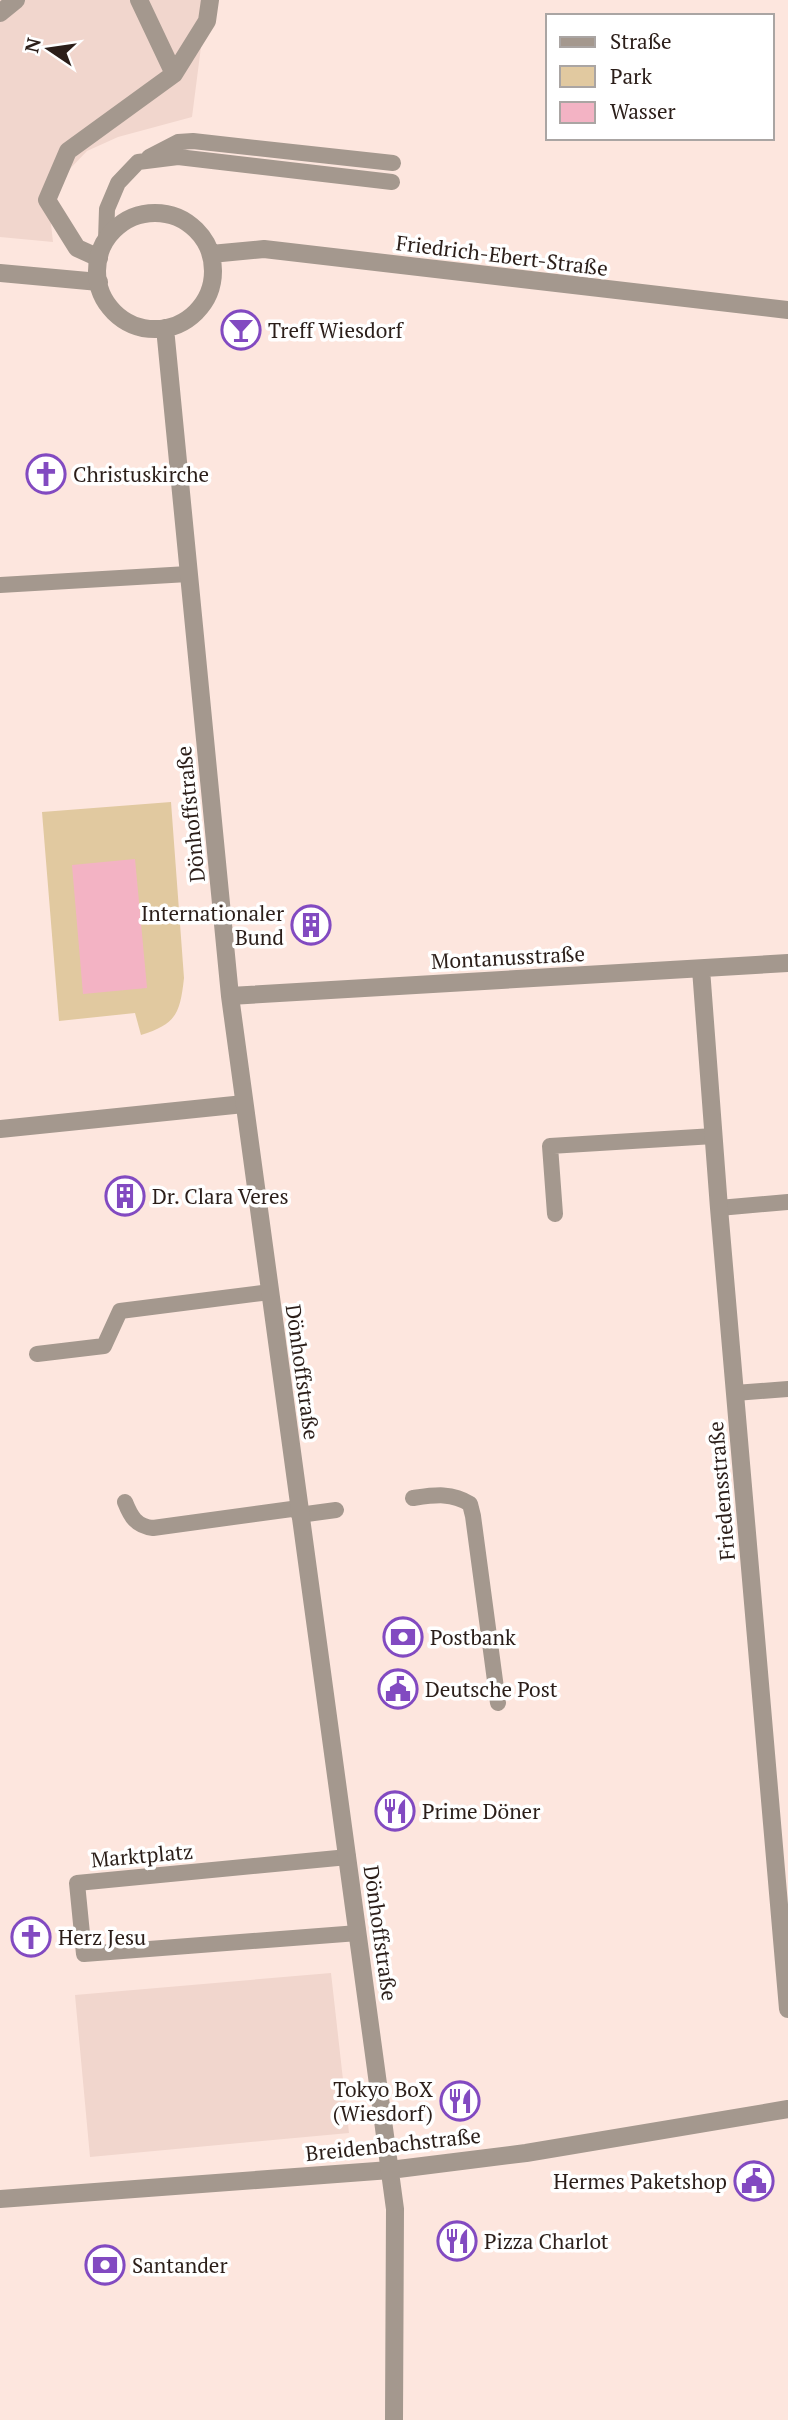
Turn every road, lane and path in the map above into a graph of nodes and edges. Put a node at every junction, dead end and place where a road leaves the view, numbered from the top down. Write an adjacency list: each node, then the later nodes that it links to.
1 (16, 0): 4 (street)
2 (139, 0): 5 (street)
3 (210, 0): 5 (street)
4 (0, 13)
5 (174, 75): 11 (street)
6 (138, 162): 7 (lane); 8 (lane); 9 (lane)
7 (393, 163)
8 (392, 182)
9 (106, 240): 10 (street); 11 (street)
10 (211, 254): 14 (street, Friedrich-Ebert-Straße); 15 (street)
11 (99, 258): 13 (street)
12 (0, 273): 13 (street)
13 (99, 282): 15 (street)
14 (788, 310)
15 (165, 328): 16 (street, Dönhoffstraße)
16 (188, 575): 17 (lane); 20 (street, Dönhoffstraße)
17 (0, 585)
18 (788, 963): 19 (street, Montanusstraße)
19 (701, 969): 20 (street, Montanusstraße); 23 (street, Friedensstraße)
20 (230, 996): 21 (street, Dönhoffstraße)
21 (244, 1104): 22 (street); 27 (street, Dönhoffstraße)
22 (0, 1129)
23 (714, 1136): 25 (street, Friedensstraße); 26 (lane)
24 (788, 1202): 25 (lane)
25 (719, 1208): 30 (street, Friedensstraße)
26 (555, 1214)
27 (270, 1292): 28 (lane); 34 (street, Dönhoffstraße)
28 (37, 1354)
29 (788, 1389): 30 (lane)
30 (735, 1393): 38 (street, Friedensstraße)
31 (413, 1498): 35 (lane)
32 (125, 1502): 34 (lane)
33 (335, 1510): 34 (lane)
34 (299, 1512): 36 (street, Dönhoffstraße)
35 (498, 1703)
36 (348, 1857): 37 (street, Dönhoffstraße); 37 (lane, Marktplatz)
37 (358, 1933): 40 (street, Dönhoffstraße)
38 (788, 2009)
39 (788, 2109): 40 (street, Breidenbachstraße)
40 (390, 2170): 41 (street, Breidenbachstraße); 42 (street, Dönhoffstraße)
41 (0, 2199)
42 (394, 2420)

